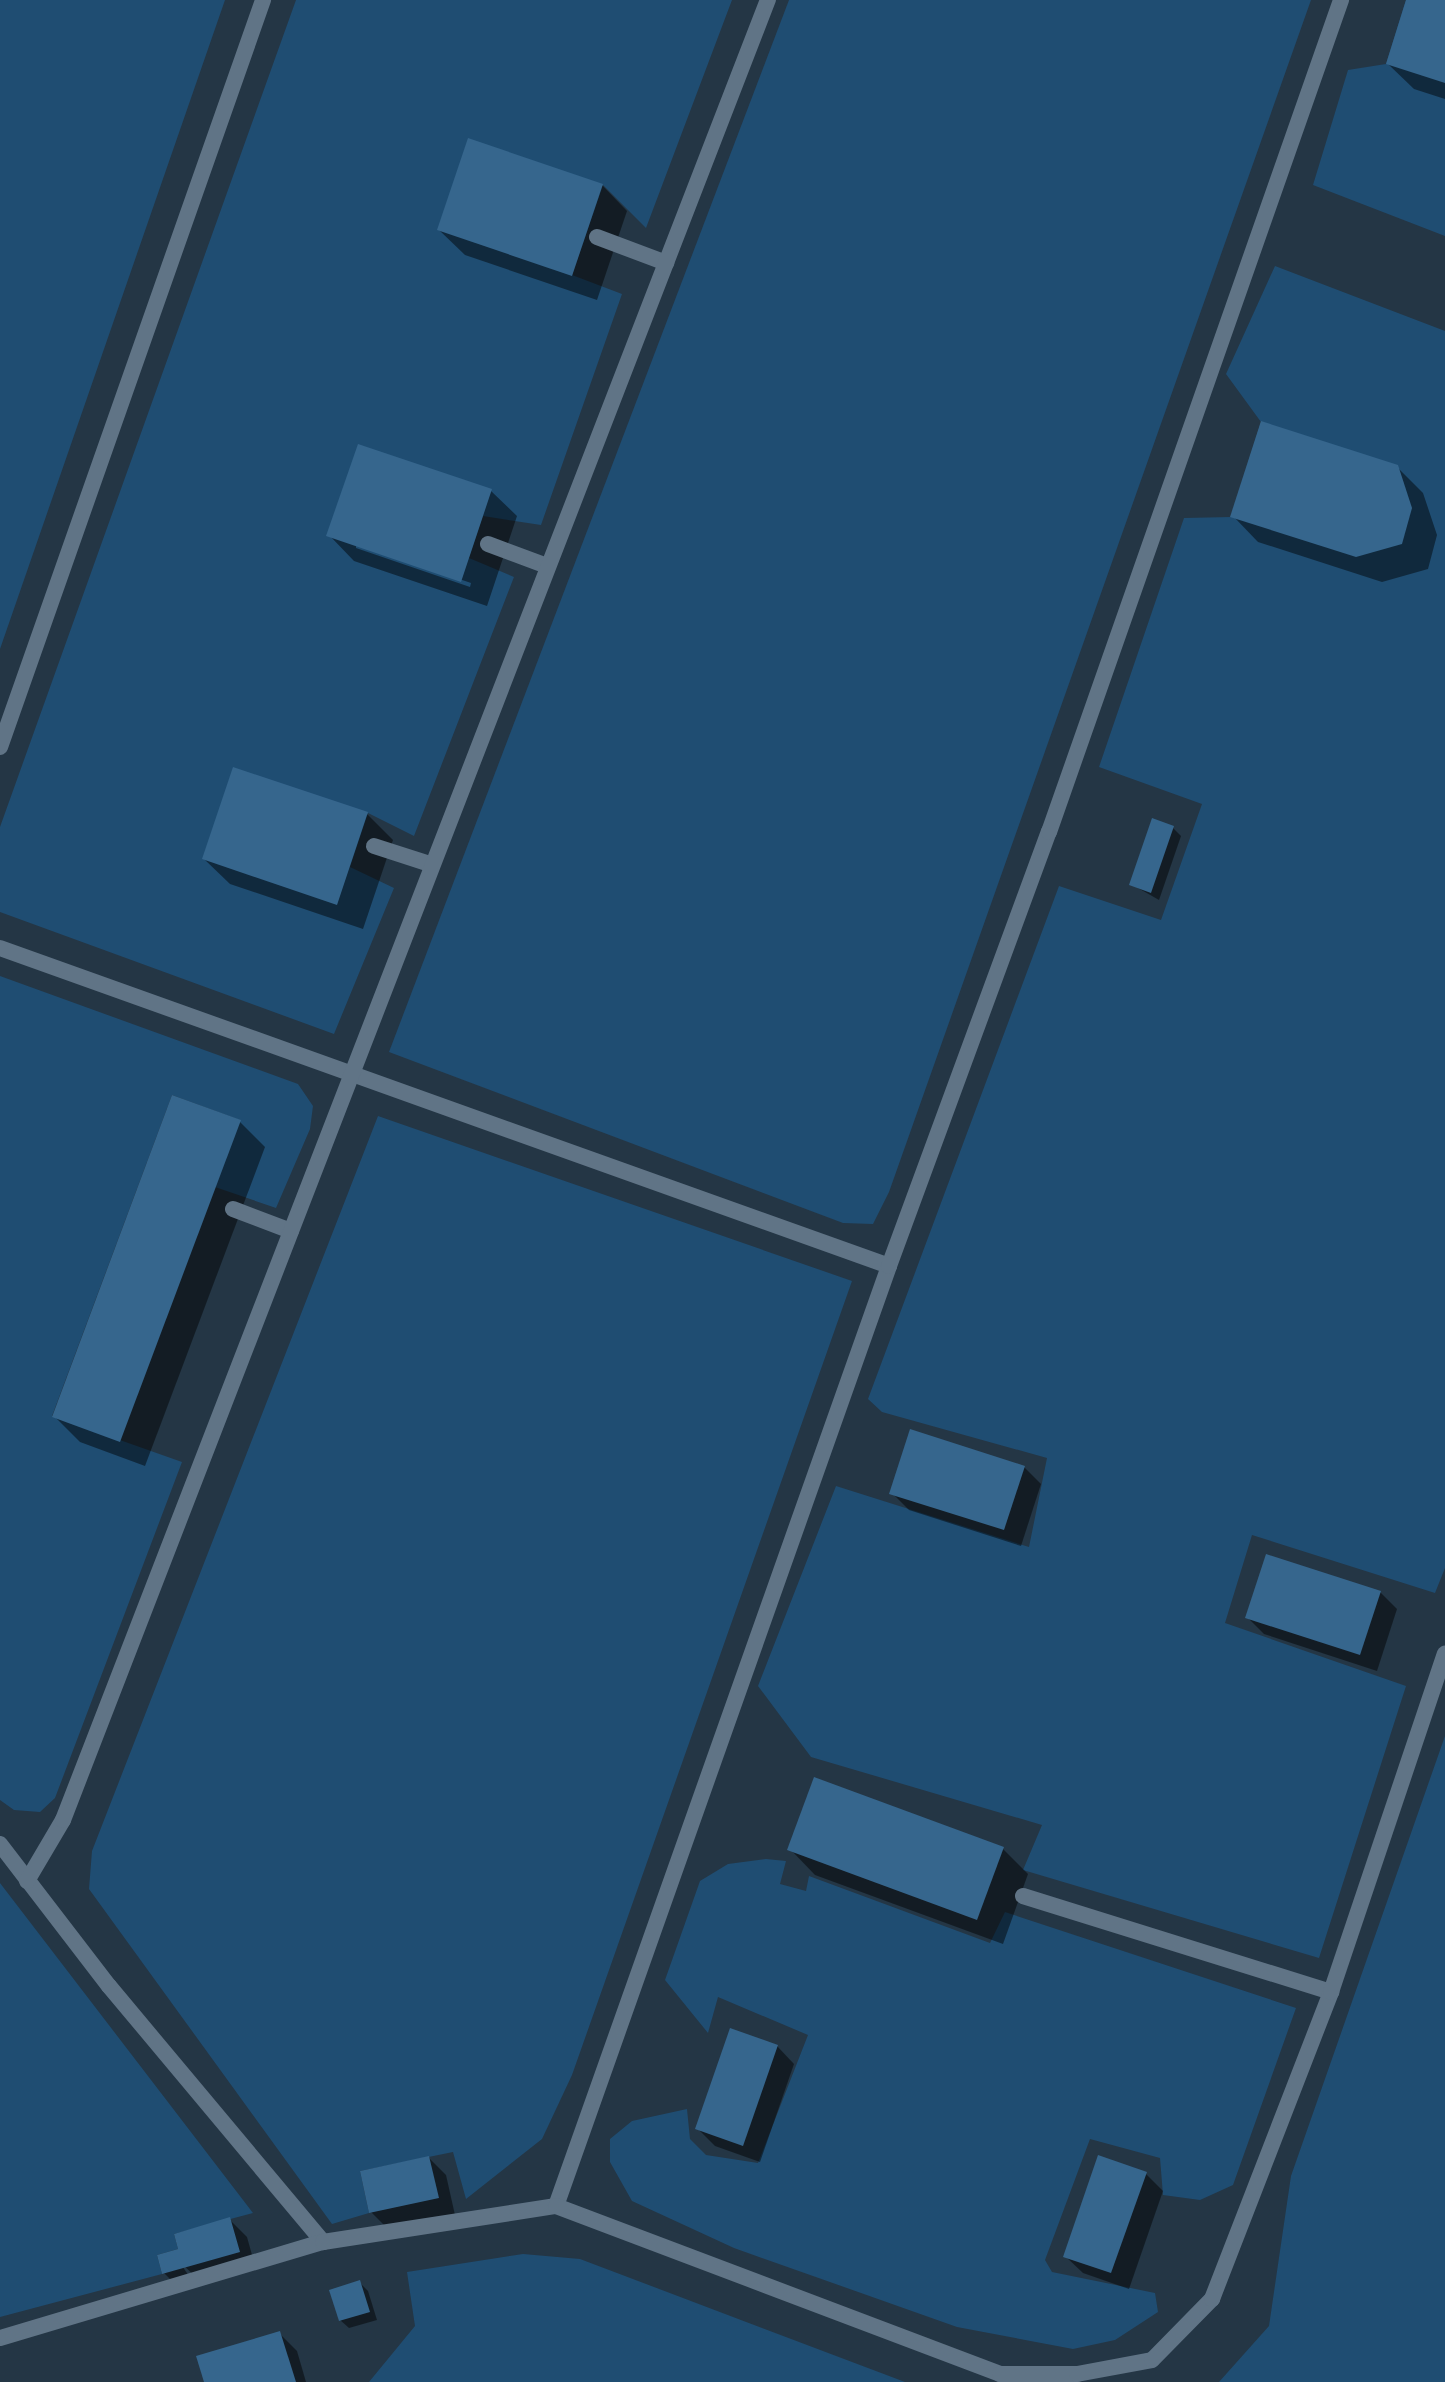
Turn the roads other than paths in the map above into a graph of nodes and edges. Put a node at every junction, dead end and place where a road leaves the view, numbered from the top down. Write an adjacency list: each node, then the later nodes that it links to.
1 (263, 0): 8 (lane)
2 (768, 0): 5 (lane)
3 (1341, 0): 15 (lane)
4 (597, 237): 5 (lane)
5 (666, 263): 7 (lane)
6 (488, 544): 7 (lane)
7 (547, 566): 10 (lane)
8 (0, 747)
9 (374, 846): 10 (lane)
10 (430, 864): 12 (lane)
11 (0, 948): 12 (lane)
12 (348, 1073): 14 (lane); 15 (lane)
13 (233, 1209): 14 (lane)
14 (291, 1231): 18 (lane)
15 (889, 1266): 21 (lane)
16 (1445, 1654): 20 (lane)
17 (0, 1844): 18 (lane)
18 (27, 1881): 22 (lane)
19 (1023, 1896): 20 (lane)
20 (1331, 1992): 21 (lane)
21 (556, 2206): 22 (lane)
22 (323, 2242): 23 (lane)
23 (0, 2338)

